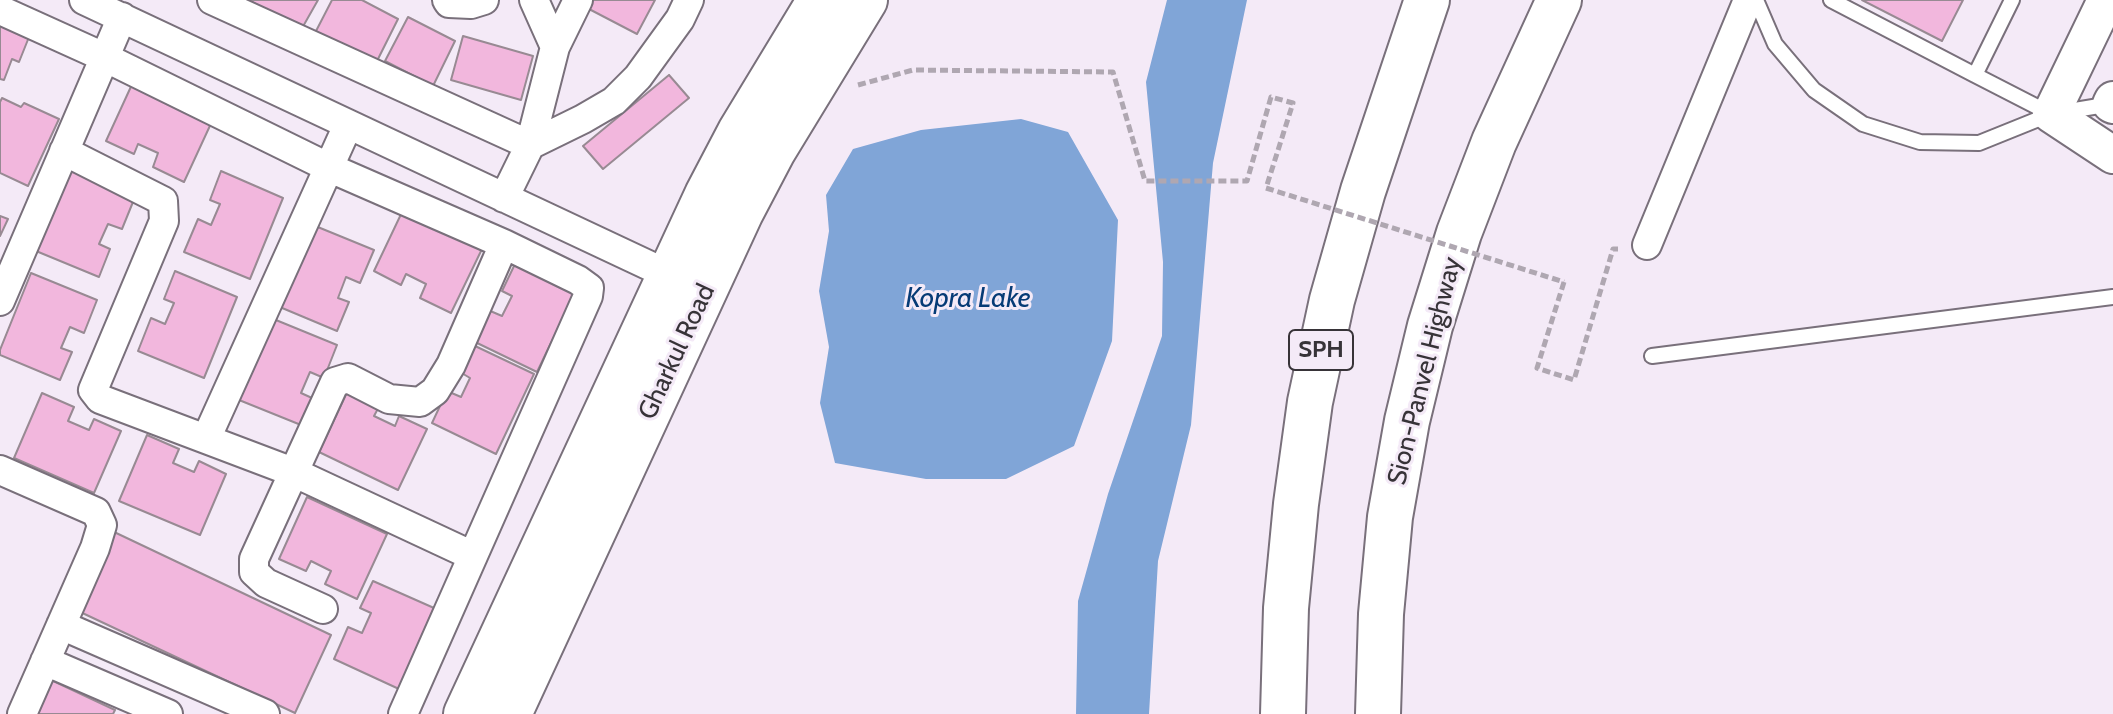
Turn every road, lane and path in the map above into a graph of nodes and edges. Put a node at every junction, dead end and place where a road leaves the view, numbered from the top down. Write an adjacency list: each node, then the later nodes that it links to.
1 (84, 0): 18 (street)
2 (212, 0): 26 (street)
3 (484, 0): 16 (street)
4 (534, 0): 19 (street)
5 (578, 0): 19 (street)
6 (689, 0): 26 (street)
7 (820, 0): 33 (main road, Gharkul Road)
8 (865, 0): 22 (main road, Gharkul Road)
9 (1427, 0): 49 (main road, SPH)
10 (1559, 0): 50 (main road, Sion-Panvel Highway)
11 (1748, 0): 32 (street)
12 (1756, 0): 24 (lane)
13 (1831, 0): 21 (lane)
14 (2012, 0): 21 (lane)
15 (2106, 0): 24 (street)
16 (445, 1)
17 (0, 10): 20 (street)
18 (122, 17): 20 (street); 25 (street)
19 (555, 47): 26 (street)
20 (104, 57): 27 (street); 29 (street)
21 (1975, 75): 24 (lane)
22 (803, 100): 32 (path, bridge); 33 (main road, Gharkul Road)
23 (2112, 103): 24 (lane)
24 (2051, 114): 28 (street)
25 (348, 125): 29 (street); 30 (street)
26 (530, 145): 30 (street)
27 (64, 151): 35 (street); 37 (street)
28 (2113, 155)
29 (330, 168): 31 (street); 37 (street)
30 (504, 198): 33 (street)
31 (504, 244): 39 (street); 40 (street)
32 (1647, 245)
33 (687, 284): 44 (main road, Gharkul Road)
34 (2113, 297): 36 (lane)
35 (0, 301)
36 (1652, 356)
37 (206, 439): 39 (street)
38 (0, 470): 42 (street)
39 (293, 472): 40 (street); 41 (street)
40 (473, 556): 48 (street)
41 (323, 609)
42 (61, 625): 43 (street); 47 (street)
43 (45, 661): 45 (street); 46 (street)
44 (495, 710)
45 (22, 714)
46 (168, 714)
47 (265, 714)
48 (403, 714)
49 (1283, 714)
50 (1378, 714)

